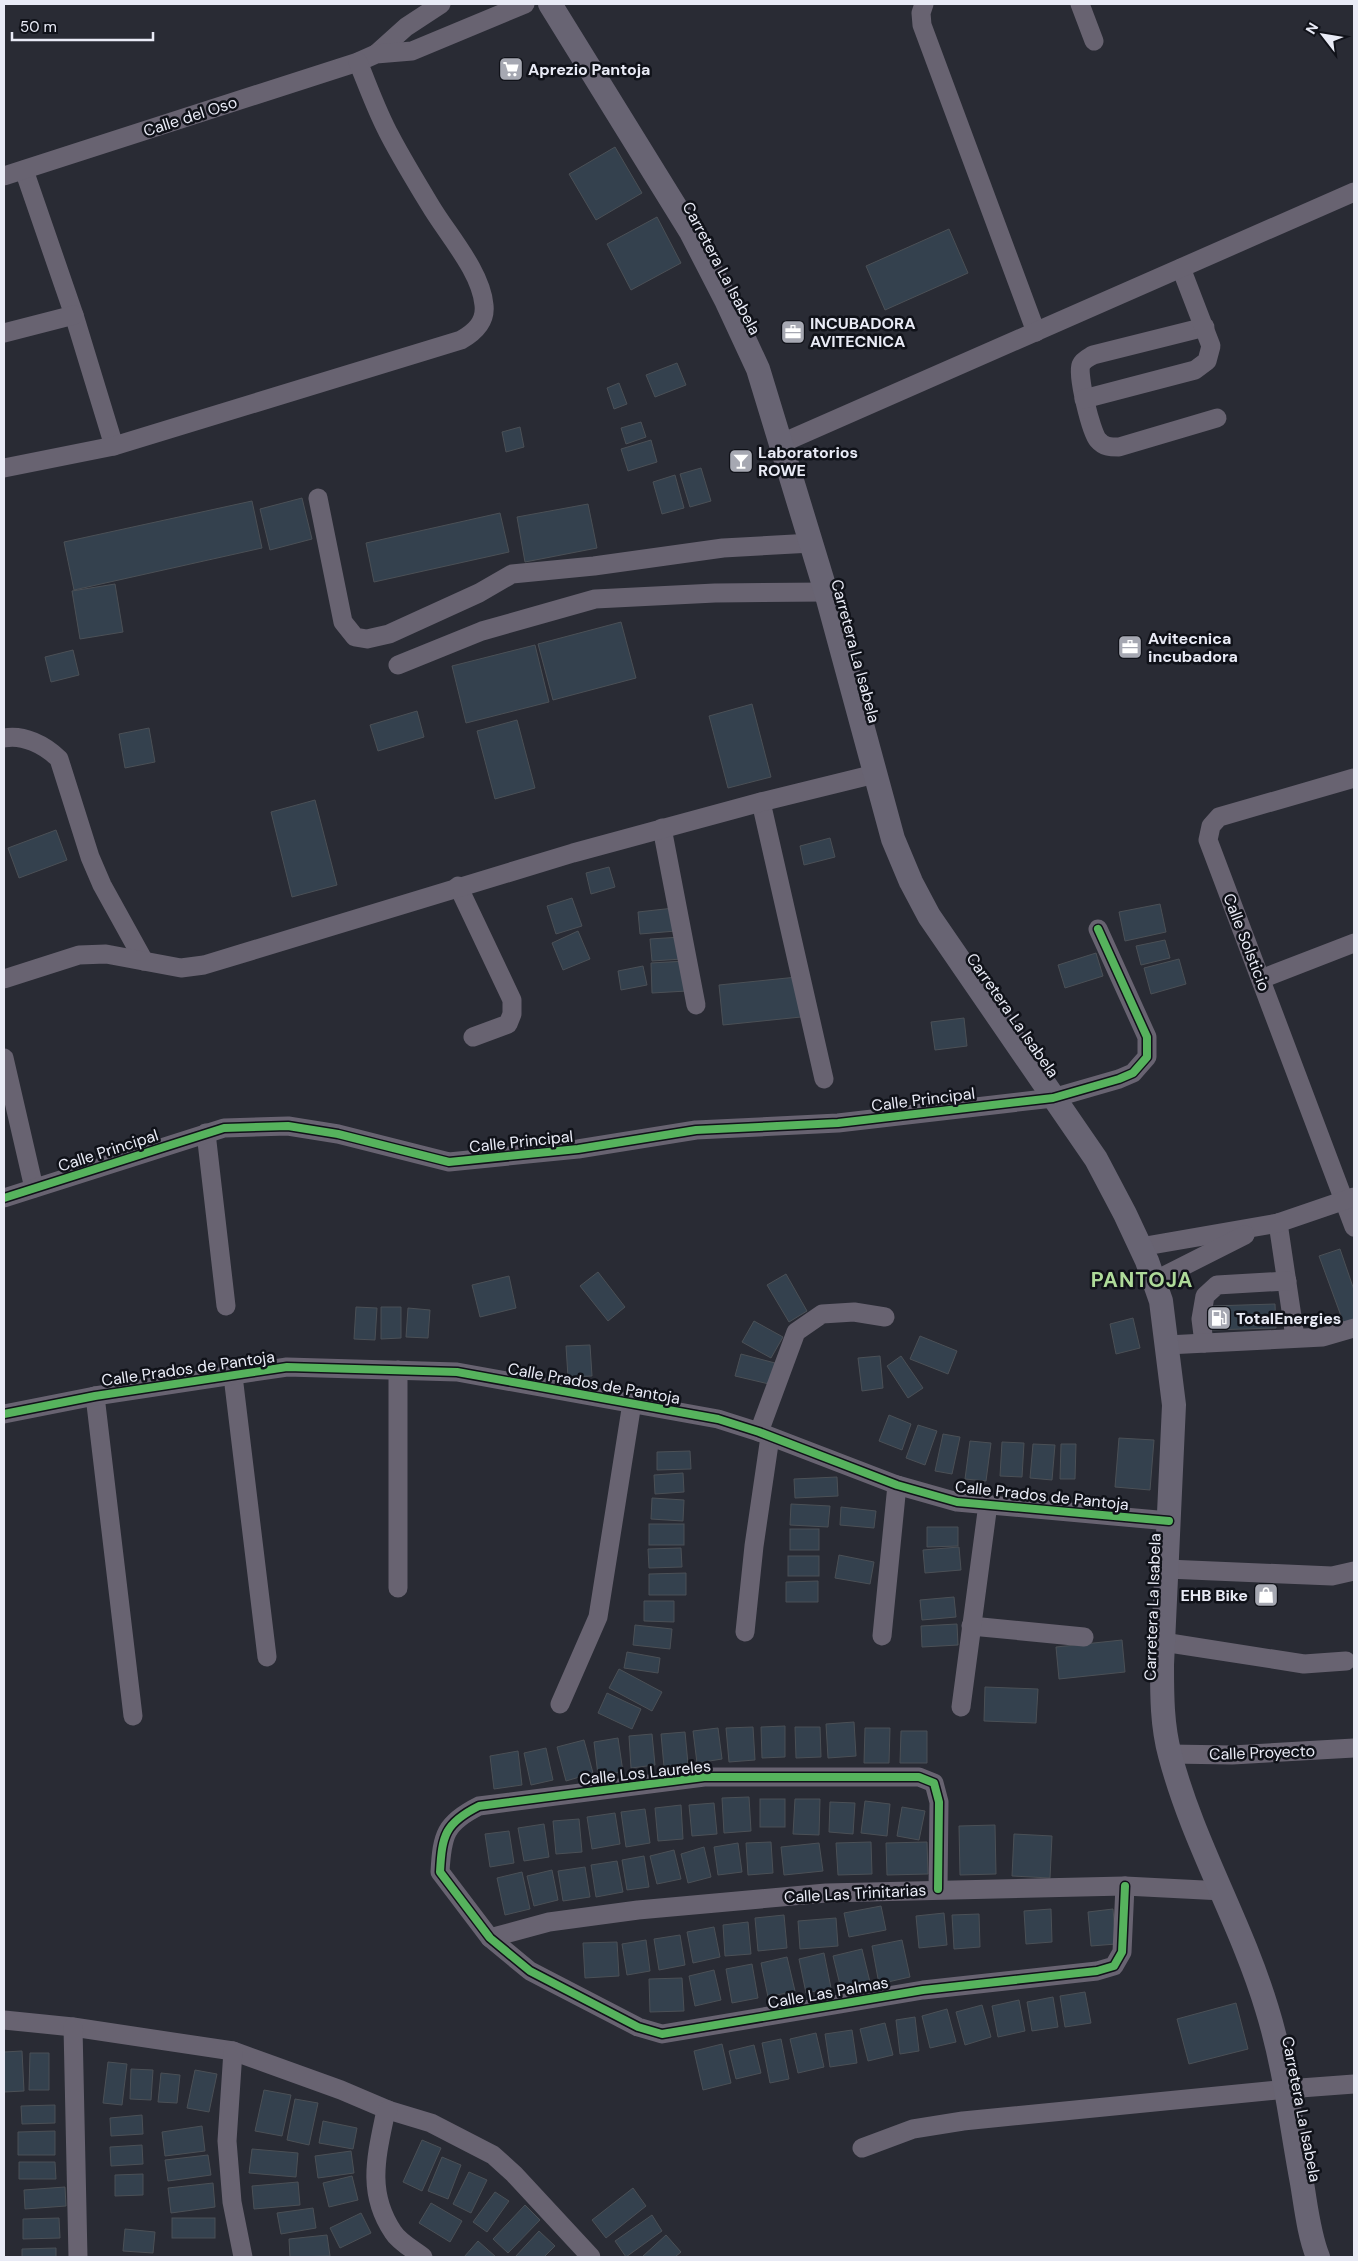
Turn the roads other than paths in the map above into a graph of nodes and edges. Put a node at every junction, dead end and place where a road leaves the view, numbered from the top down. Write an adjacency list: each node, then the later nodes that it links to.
1 (441, 4): 7 (street, Calle del Oso)
2 (525, 4): 7 (street, Calle del Oso)
3 (550, 4): 19 (main road, Carretera La Isabela)
4 (924, 4): 15 (street)
5 (1080, 4): 6 (street)
6 (1094, 41)
7 (376, 54): 8 (street, Calle del Oso)
8 (358, 62): 9 (street, Calle del Oso); 20 (street)
9 (24, 170): 10 (street, Calle del Oso); 13 (street)
10 (4, 176)
11 (1354, 192): 12 (street)
12 (1181, 268): 14 (street); 15 (street)
13 (74, 315): 16 (street); 20 (street)
14 (1205, 327): 17 (street); 17 (street)
15 (1036, 332): 19 (street)
16 (4, 334)
17 (1084, 399): 18 (street)
18 (1217, 418)
19 (782, 443): 23 (main road, Carretera La Isabela)
20 (114, 446): 21 (street)
21 (4, 468)
22 (318, 498): 23 (street)
23 (812, 542): 24 (main road, Carretera La Isabela)
24 (826, 592): 25 (street); 27 (main road, Carretera La Isabela)
25 (398, 665)
26 (4, 738): 34 (street)
27 (875, 774): 29 (street); 41 (main road, Carretera La Isabela)
28 (1354, 778): 36 (street, Calle Solsticio)
29 (761, 802): 30 (street); 40 (street)
30 (662, 828): 31 (street); 37 (street)
31 (458, 886): 34 (street); 38 (street)
32 (1098, 928): 41 (street, Calle Principal)
33 (1354, 943): 36 (street)
34 (144, 961): 35 (street)
35 (4, 979)
36 (1261, 979): 45 (street, Calle Solsticio)
37 (696, 1005)
38 (473, 1037)
39 (4, 1058): 43 (street)
40 (824, 1079)
41 (1053, 1098): 42 (street, Calle Principal); 48 (main road, Carretera La Isabela)
42 (206, 1133): 43 (street, Calle Principal); 51 (street)
43 (34, 1188): 44 (street, Calle Principal)
44 (4, 1198)
45 (1349, 1198): 46 (street); 47 (street, Calle Solsticio)
46 (1270, 1225): 48 (street); 49 (street); 50 (street)
47 (1354, 1227)
48 (1140, 1246): 49 (main road, Carretera La Isabela)
49 (1154, 1281): 56 (main road, Carretera La Isabela)
50 (1286, 1281): 54 (street); 55 (street)
51 (226, 1306)
52 (885, 1317): 62 (street)
53 (1354, 1328): 54 (street)
54 (1295, 1337): 55 (street)
55 (1204, 1343): 56 (street)
56 (1168, 1346): 65 (main road, Carretera La Isabela)
57 (398, 1370): 58 (street, Calle Prados de Pantoja); 60 (street, Calle Prados de Pantoja); 68 (street)
58 (233, 1376): 59 (street, Calle Prados de Pantoja); 74 (street)
59 (95, 1396): 61 (street, Calle Prados de Pantoja); 78 (street)
60 (632, 1403): 62 (street, Calle Prados de Pantoja); 76 (street)
61 (4, 1414)
62 (765, 1434): 63 (street, Calle Prados de Pantoja); 70 (street)
63 (897, 1486): 64 (street, Calle Prados de Pantoja); 71 (street)
64 (988, 1504): 65 (street, Calle Prados de Pantoja); 69 (street)
65 (1169, 1521): 66 (main road, Carretera La Isabela)
66 (1166, 1569): 67 (street); 73 (main road, Carretera La Isabela)
67 (1354, 1571)
68 (398, 1588)
69 (971, 1626): 72 (street); 77 (street)
70 (745, 1632)
71 (882, 1636)
72 (1084, 1637)
73 (1163, 1642): 75 (street); 80 (main road, Carretera La Isabela)
74 (267, 1657)
75 (1346, 1662)
76 (560, 1704)
77 (961, 1707)
78 (133, 1716)
79 (1354, 1748): 80 (street, Calle Proyecto)
80 (1170, 1754): 83 (main road, Carretera La Isabela)
81 (1125, 1886): 82 (street, Calle Las Trinitarias); 83 (street, Calle Las Trinitarias); 84 (street, Calle Las Palmas)
82 (938, 1889): 84 (street, Calle Las Trinitarias); 84 (street, Calle Los Laureles)
83 (1222, 1891): 89 (main road, Carretera La Isabela)
84 (490, 1938)
85 (4, 2020): 86 (street)
86 (73, 2027): 87 (street); 92 (street)
87 (233, 2051): 90 (street); 93 (street)
88 (1354, 2084): 89 (street)
89 (1287, 2089): 91 (street); 96 (main road, Carretera La Isabela)
90 (388, 2110): 94 (street); 95 (street)
91 (862, 2148)
92 (78, 2257)
93 (243, 2257)
94 (423, 2257)
95 (591, 2257)
96 (1318, 2257)

